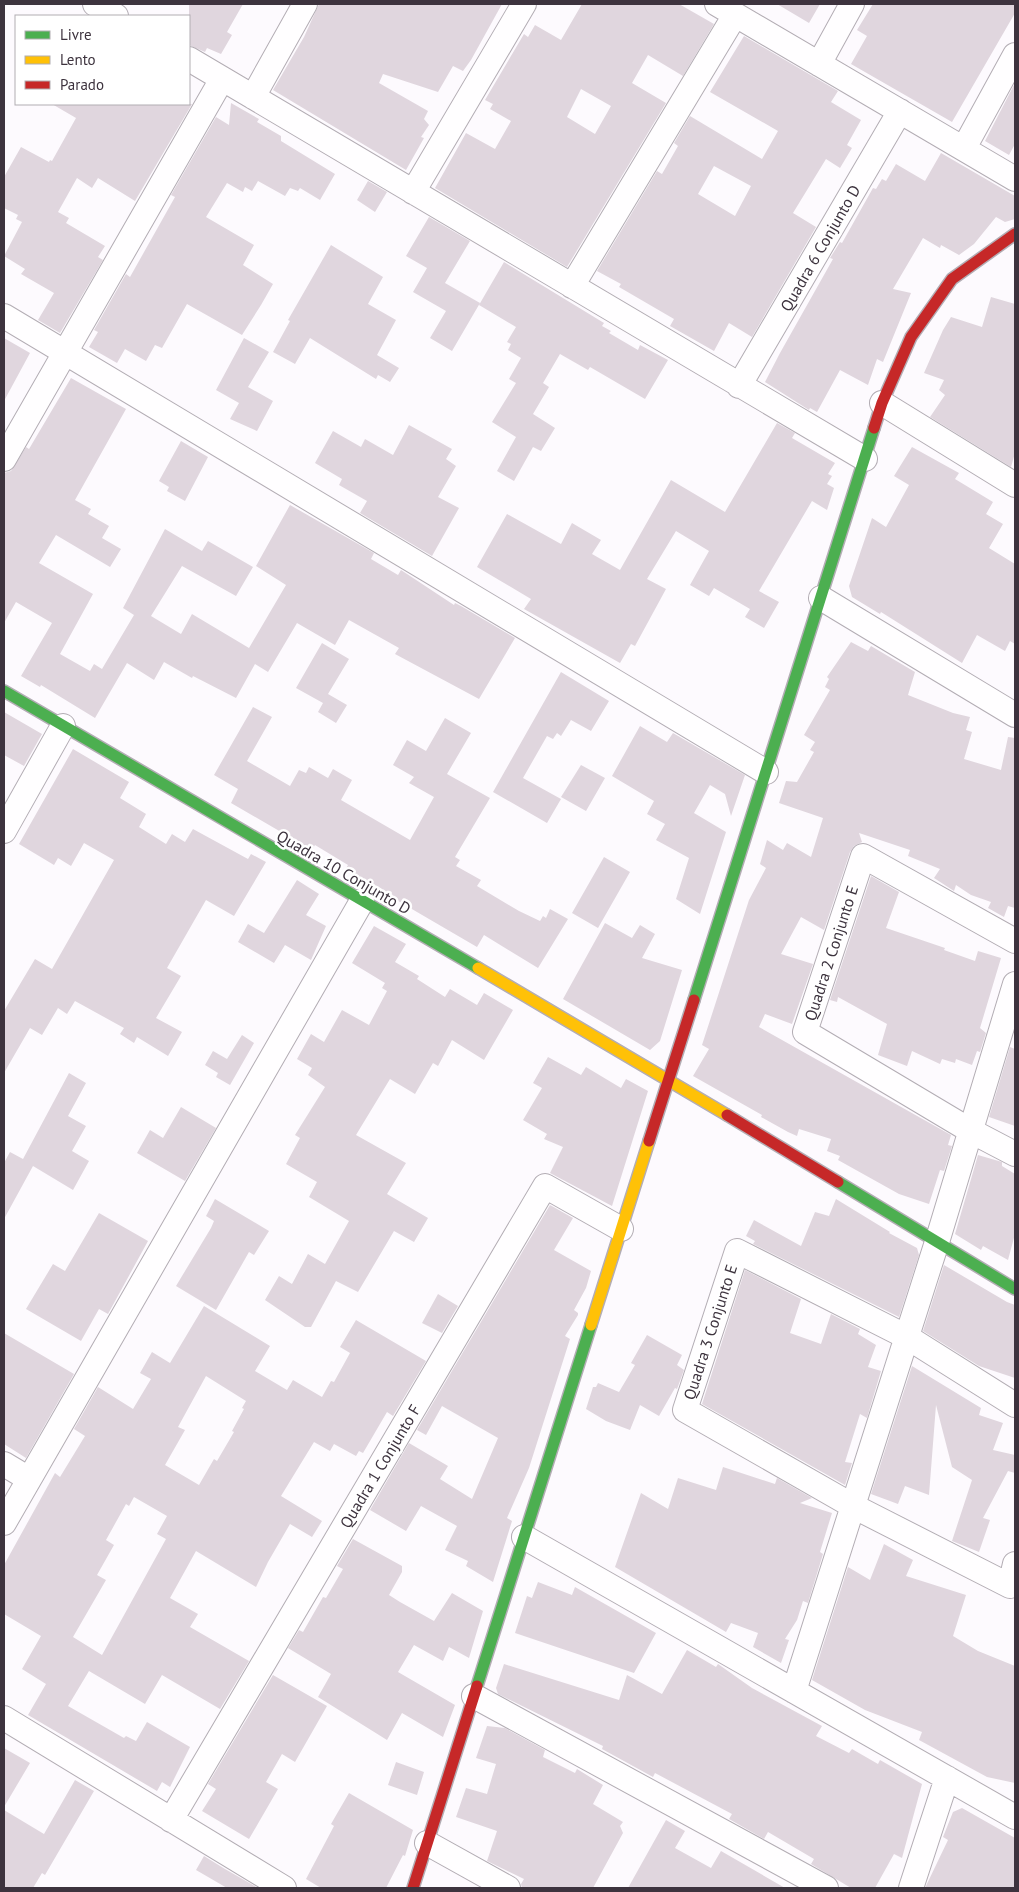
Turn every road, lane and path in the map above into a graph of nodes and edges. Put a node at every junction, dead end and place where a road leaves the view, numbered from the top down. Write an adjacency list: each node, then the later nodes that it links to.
1 (95, 4): 6 (street)
2 (305, 4): 11 (street)
3 (524, 4): 15 (street)
4 (852, 4): 9 (street)
5 (726, 9): 9 (street); 17 (street)
6 (114, 15)
7 (1015, 56): 13 (street)
8 (190, 60): 10 (street)
9 (819, 64): 12 (street)
10 (222, 79): 11 (street); 19 (street)
11 (253, 97): 15 (street)
12 (900, 111): 13 (street); 20 (street, Quadra 6 Conjunto D)
13 (964, 148): 14 (street)
14 (1015, 179)
15 (414, 192): 17 (street)
16 (1015, 234): 21 (street)
17 (572, 286): 20 (street)
18 (4, 316): 19 (street)
19 (65, 353): 22 (street); 29 (street)
20 (740, 386): 23 (street)
21 (882, 403): 23 (street); 24 (street)
22 (4, 459)
23 (865, 460): 25 (street)
24 (1015, 485)
25 (821, 598): 27 (street); 29 (street)
26 (4, 692): 28 (street, Quadra 10 Conjunto D)
27 (1015, 715)
28 (63, 726): 30 (street); 31 (street, Quadra 10 Conjunto D)
29 (766, 772): 34 (street)
30 (4, 831)
31 (362, 901): 34 (street, Quadra 10 Conjunto D); 43 (street)
32 (1015, 941): 35 (street, Quadra 2 Conjunto E)
33 (1015, 984): 35 (street)
34 (669, 1080): 37 (street); 38 (street, Quadra 10 Conjunto D)
35 (971, 1131): 36 (street, Quadra 2 Conjunto E); 38 (street)
36 (1015, 1154)
37 (621, 1229): 46 (street); 53 (street, Quadra 1 Conjunto F)
38 (937, 1242): 39 (street, Quadra 10 Conjunto D); 40 (street)
39 (1015, 1289)
40 (907, 1337): 41 (street, Quadra 3 Conjunto E); 44 (street); 44 (street, Quadra 3 Conjunto E)
41 (1015, 1405)
42 (4, 1464): 43 (street)
43 (29, 1479): 45 (street)
44 (853, 1506): 47 (street, Quadra 3 Conjunto E); 48 (street)
45 (4, 1523)
46 (524, 1537): 48 (street); 49 (street)
47 (1015, 1564)
48 (794, 1691): 51 (street)
49 (474, 1696): 54 (street); 58 (street)
50 (4, 1718): 53 (street)
51 (948, 1778): 52 (street); 59 (street)
52 (1015, 1817)
53 (170, 1820): 55 (street)
54 (427, 1843): 56 (street); 57 (street)
55 (284, 1888)
56 (413, 1888)
57 (508, 1888)
58 (826, 1888)
59 (911, 1888)

